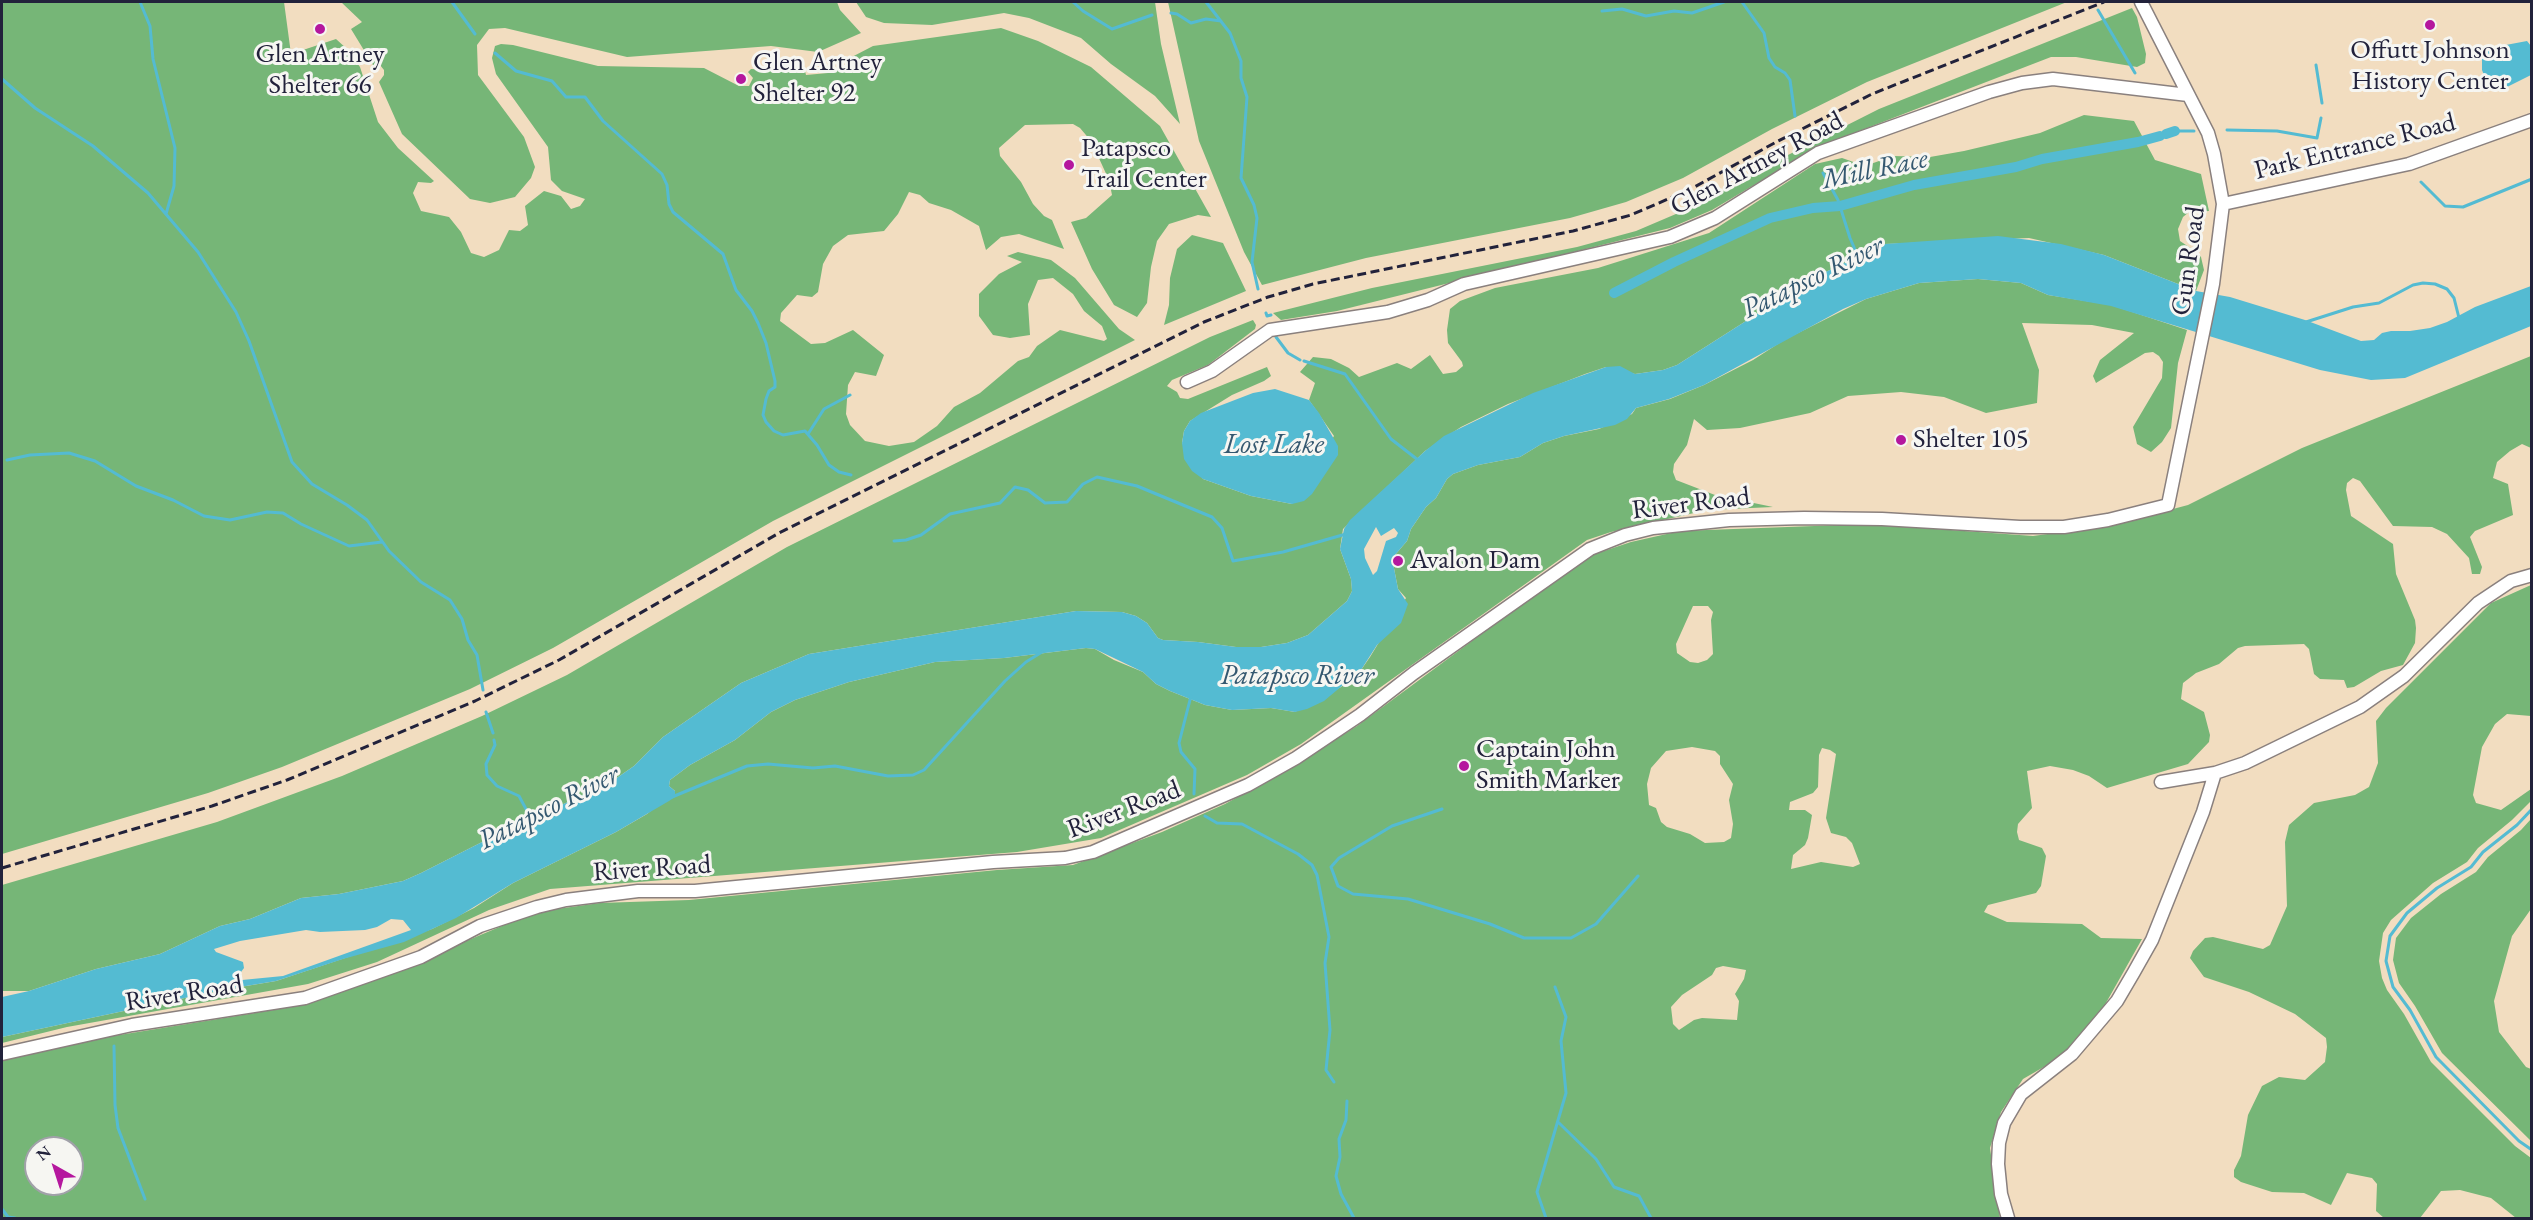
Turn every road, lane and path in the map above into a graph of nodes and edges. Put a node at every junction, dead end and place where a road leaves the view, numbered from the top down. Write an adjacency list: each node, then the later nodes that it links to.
1 (2141, 2): 2 (street, Gun Road)
2 (2188, 95): 4 (street, Gun Road); 5 (street, Glen Artney Road)
3 (2532, 120): 4 (street, Park Entrance Road)
4 (2223, 204): 6 (street, Gun Road)
5 (1187, 382)
6 (2168, 505): 10 (street, River Road)
7 (2532, 575): 8 (street)
8 (2215, 773): 9 (street); 11 (street)
9 (2161, 782)
10 (2, 1054)
11 (2008, 1218)

